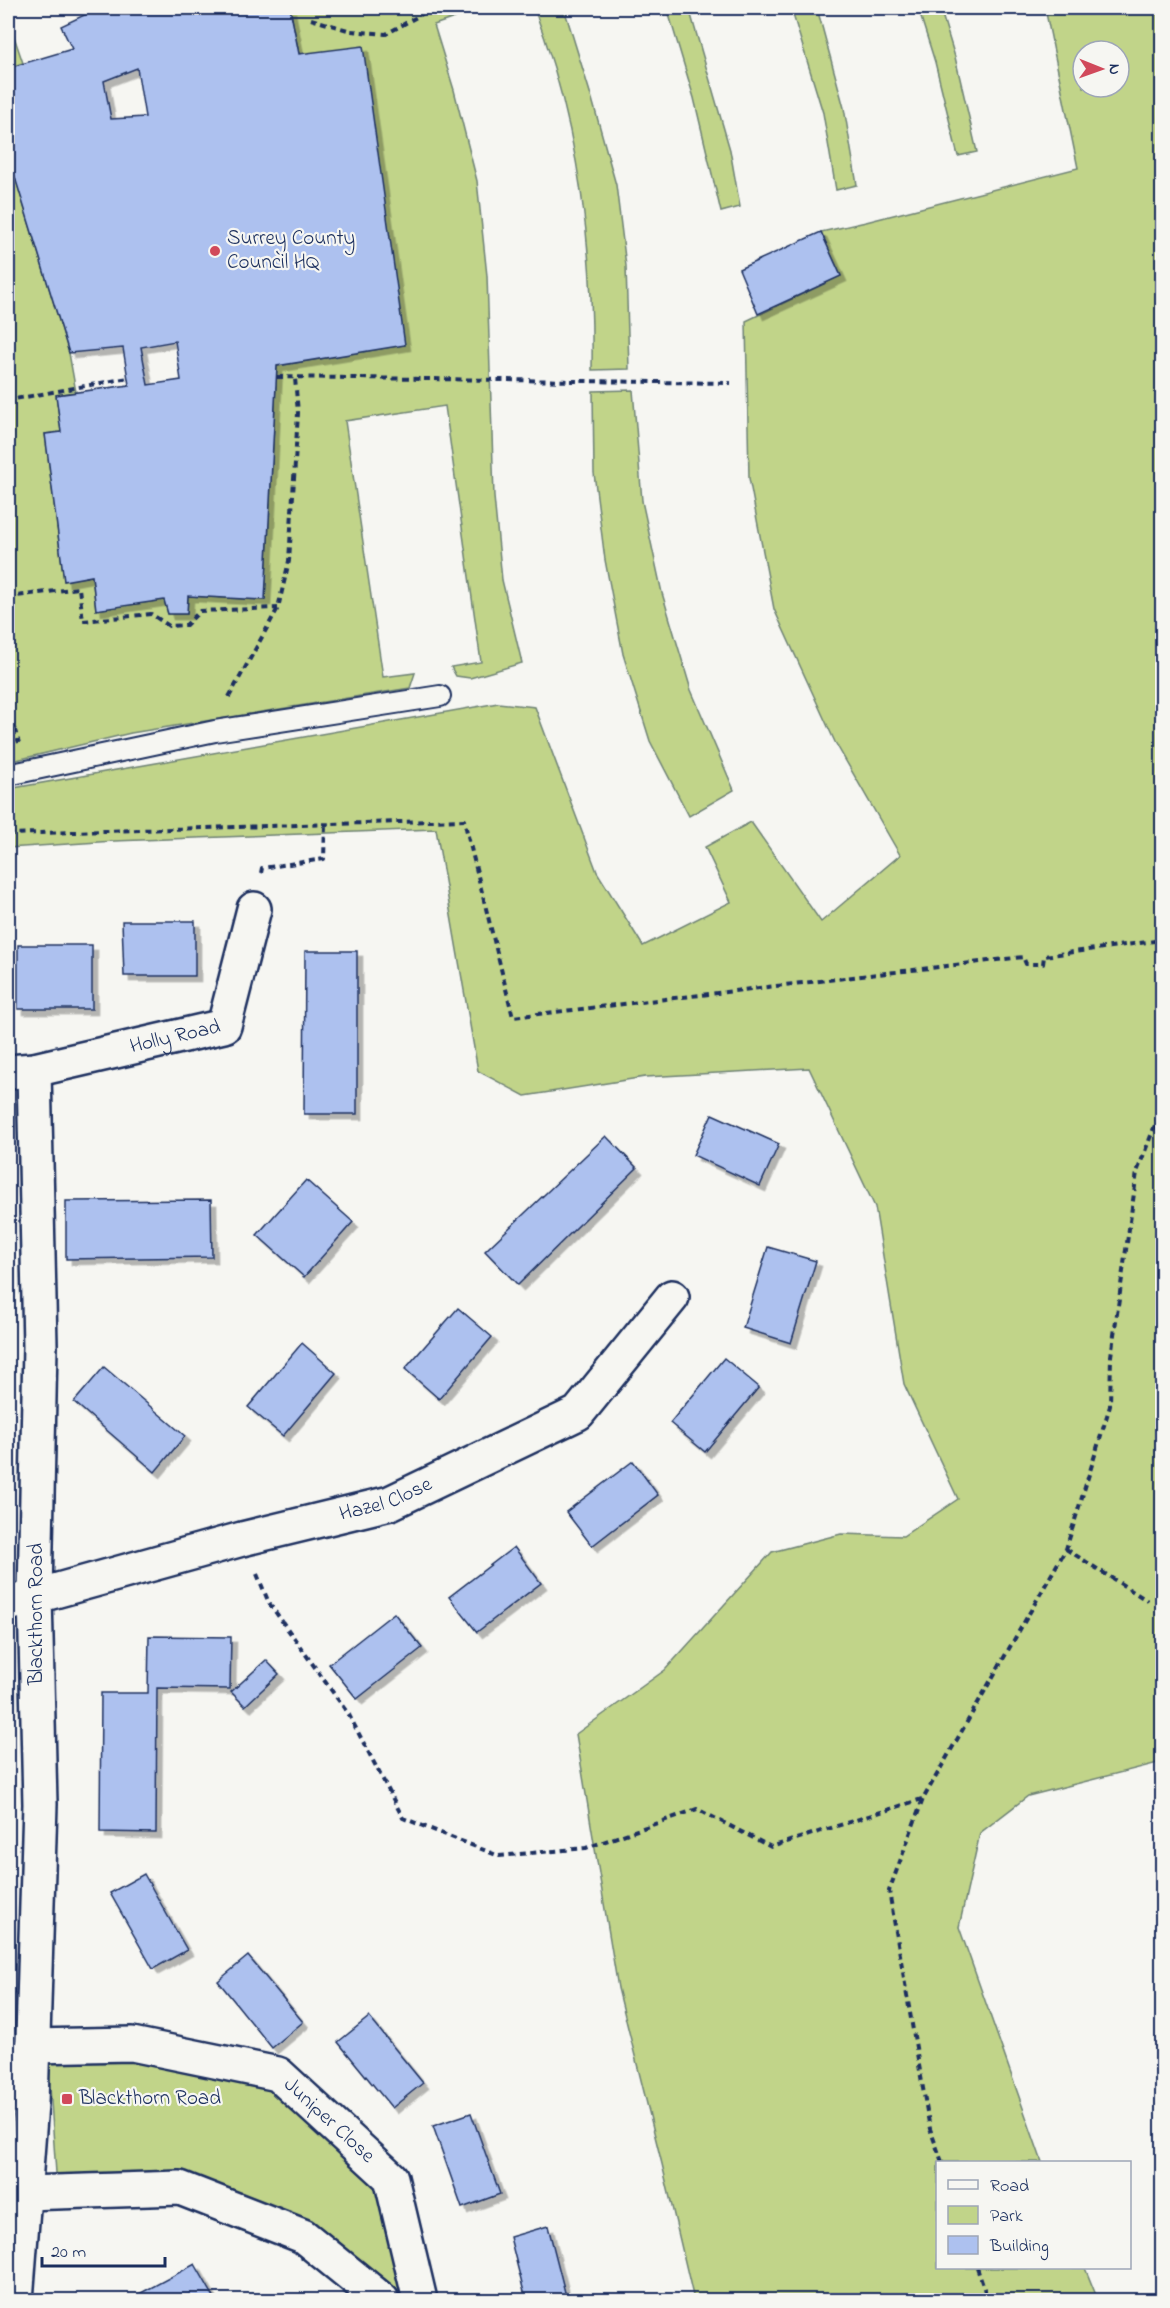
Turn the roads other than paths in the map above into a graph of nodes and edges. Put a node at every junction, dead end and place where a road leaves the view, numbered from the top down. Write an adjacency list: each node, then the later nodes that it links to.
1 (440, 696): 2 (lane)
2 (8, 775)
3 (254, 909): 4 (street, Holly Road)
4 (21, 1071): 6 (street, Blackthorn Road)
5 (672, 1297): 6 (street, Hazel Close)
6 (21, 1600): 7 (street, Blackthorn Road)
7 (32, 2046): 8 (street, Blackthorn Road); 12 (street, Juniper Close)
8 (19, 2107): 9 (street, Blackthorn Road)
9 (25, 2193): 10 (street, Blackthorn Road); 11 (street)
10 (16, 2301)
11 (382, 2301)
12 (420, 2301)

